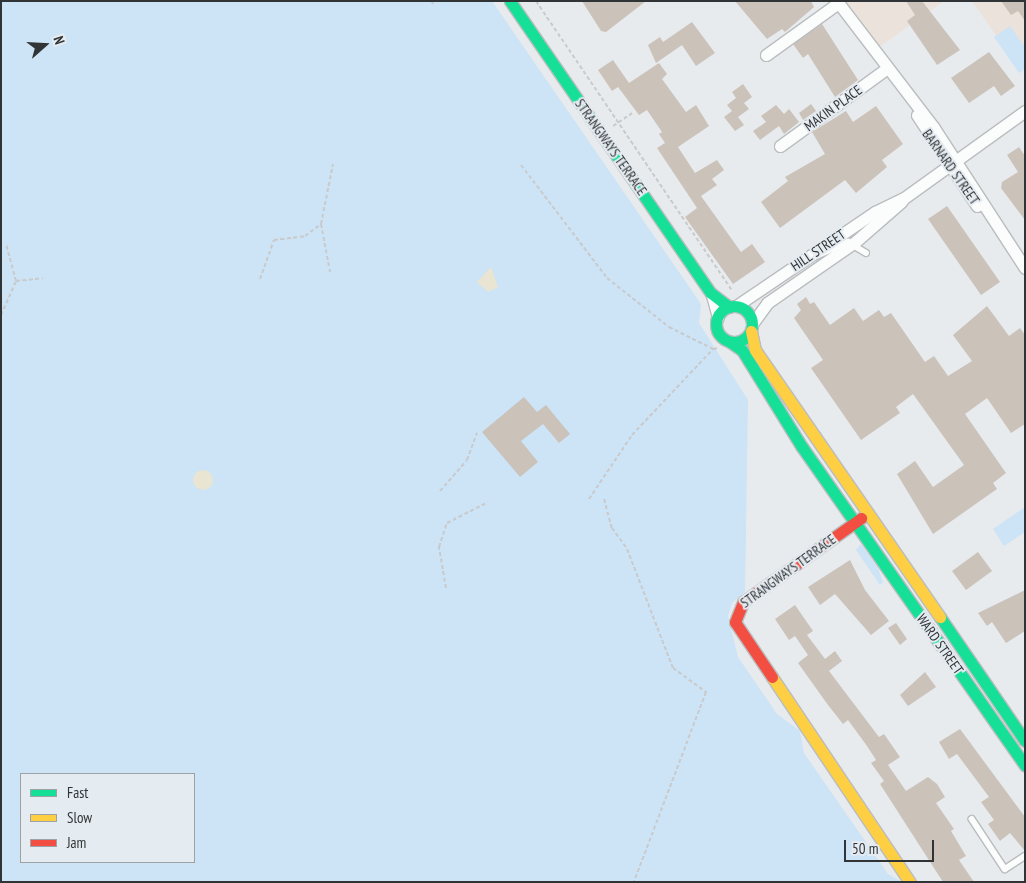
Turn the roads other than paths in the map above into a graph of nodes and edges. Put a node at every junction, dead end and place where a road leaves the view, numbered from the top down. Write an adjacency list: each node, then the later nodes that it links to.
1 (510, 1): 15 (street, STRANGWAYS TERRACE)
2 (837, 2): 3 (street); 4 (street, BARNARD STREET)
3 (766, 55)
4 (886, 69): 6 (street, MAKIN PLACE); 7 (street, BARNARD STREET)
5 (1025, 111): 7 (street, HILL STREET)
6 (780, 146)
7 (952, 162): 8 (street, HILL STREET); 12 (street, BARNARD STREET)
8 (904, 198): 9 (street, HILL STREET); 11 (street, HILL STREET)
9 (855, 242): 10 (lane); 11 (lane); 14 (street, HILL STREET)
10 (866, 253)
11 (802, 260): 13 (street, HILL STREET)
12 (1025, 268)
13 (784, 273): 14 (lane); 16 (street, HILL STREET)
14 (792, 285): 18 (street, HILL STREET)
15 (711, 293): 16 (street, STRANGWAYS TERRACE); 17 (street, STRANGWAYS TERRACE)
16 (732, 307): 17 (street); 18 (street)
17 (718, 317): 19 (street)
18 (752, 327): 19 (street); 20 (street)
19 (727, 345): 21 (street)
20 (781, 388): 21 (lane); 22 (street)
21 (769, 397): 23 (street)
22 (821, 448): 23 (lane); 24 (street)
23 (809, 458): 25 (street)
24 (866, 514): 25 (street); 26 (street, WARD STREET)
25 (854, 523): 27 (street, WARD STREET); 34 (street, STRANGWAYS TERRACE)
26 (910, 576): 27 (lane); 28 (street, WARD STREET)
27 (898, 584): 29 (street, WARD STREET)
28 (946, 628): 29 (lane); 30 (street, WARD STREET)
29 (935, 636): 31 (street, WARD STREET)
30 (1025, 741)
31 (1025, 766)
32 (972, 819): 33 (lane)
33 (1025, 856)
34 (910, 882)

